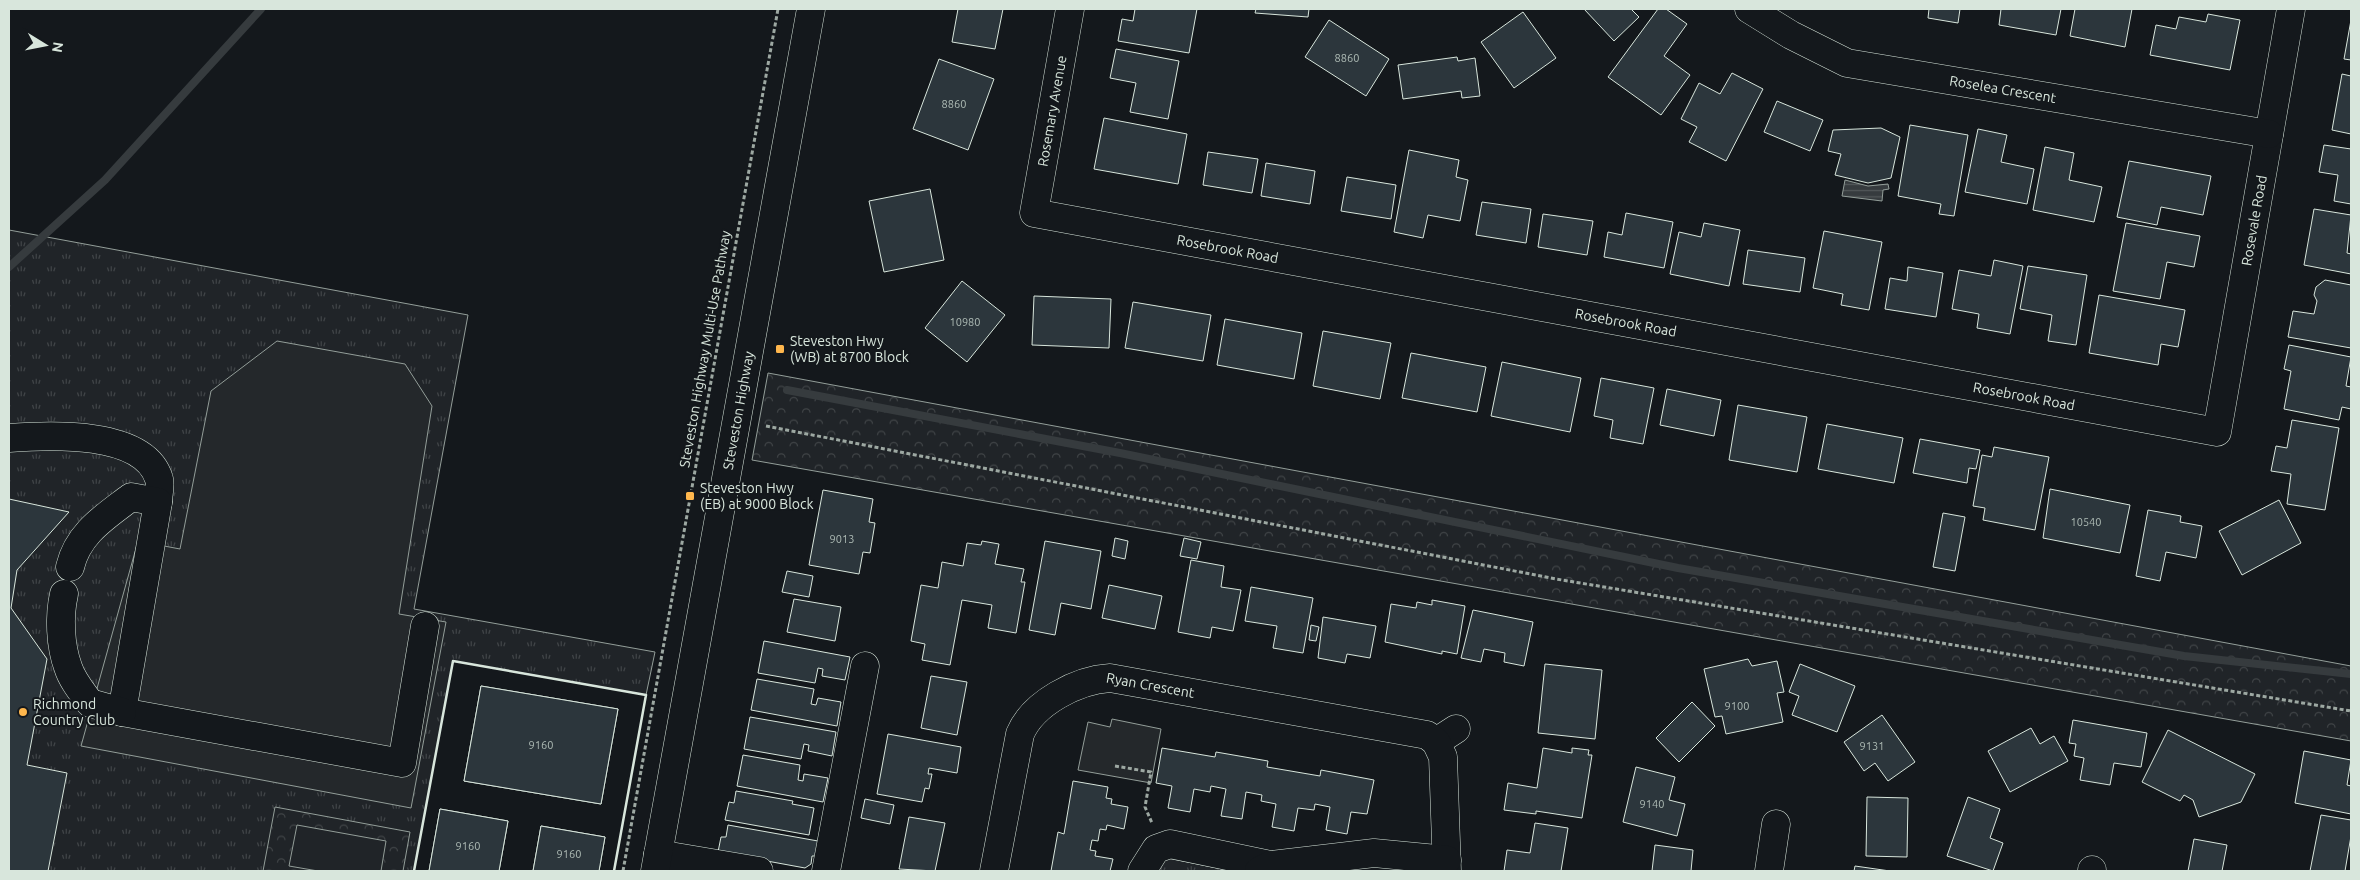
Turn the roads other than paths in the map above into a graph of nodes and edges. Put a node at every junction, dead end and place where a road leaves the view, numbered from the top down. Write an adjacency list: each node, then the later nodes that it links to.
1 (811, 9): 16 (street, Steveston Highway)
2 (1070, 9): 6 (street, Rosemary Avenue)
3 (1749, 9): 5 (street, Roselea Crescent)
4 (2290, 9): 5 (street, Rosevale Road)
5 (2269, 134): 7 (street, Rosevale Road)
6 (1034, 213): 7 (street, Rosebrook Road)
7 (2216, 432)
8 (9, 438): 9 (street)
9 (158, 502): 10 (street); 14 (street)
10 (70, 567)
11 (64, 594): 14 (street)
12 (426, 626): 14 (street)
13 (865, 666): 20 (street)
14 (122, 712)
15 (1776, 824): 23 (street)
16 (656, 863): 19 (street)
17 (1447, 866): 18 (street); 21 (street, Ryan Crescent)
18 (1265, 868): 22 (street)
19 (759, 871)
20 (826, 871)
21 (994, 871)
22 (1142, 871)
23 (1769, 871)

